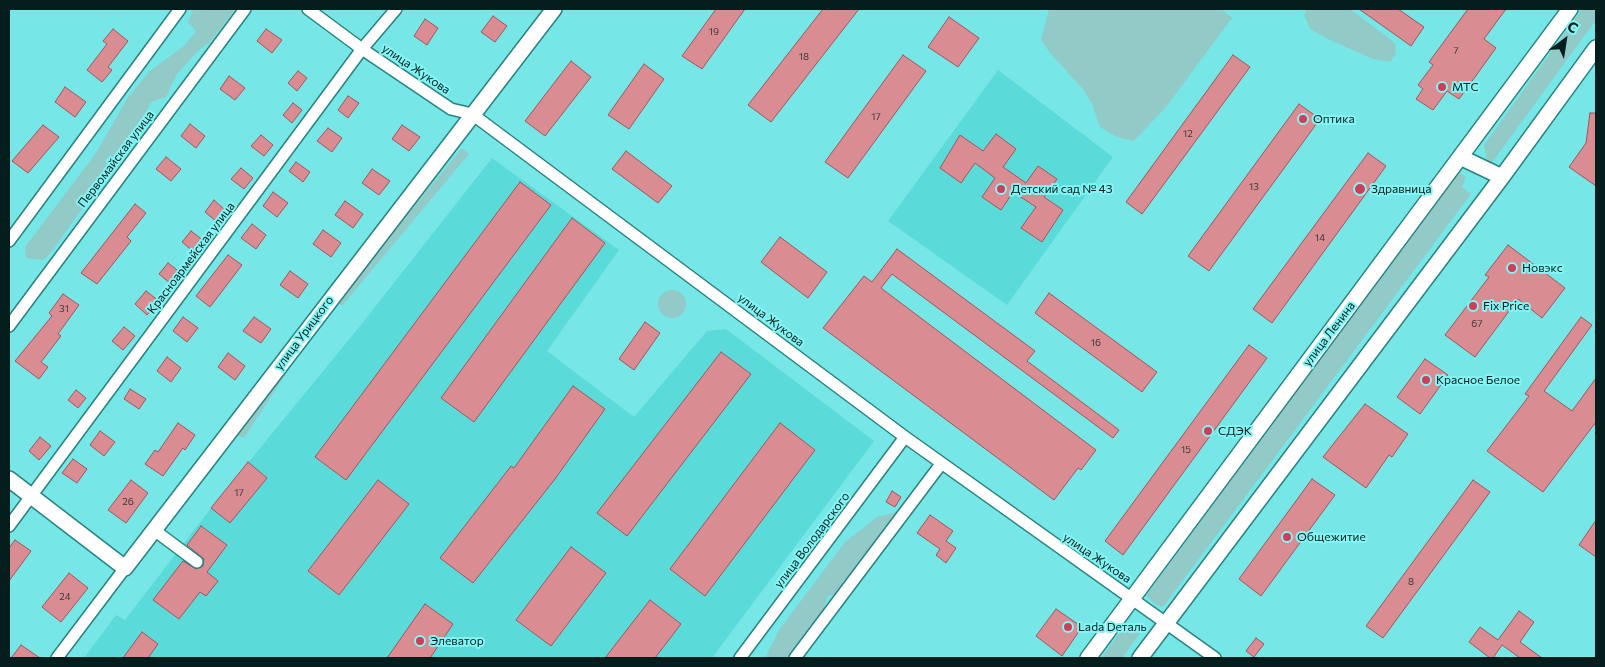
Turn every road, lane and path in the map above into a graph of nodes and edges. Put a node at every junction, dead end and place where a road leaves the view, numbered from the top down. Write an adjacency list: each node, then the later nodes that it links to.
1 (180, 9): 12 (street)
2 (244, 9): 13 (street, Первомайская улица)
3 (308, 9): 8 (street, улица Жукова)
4 (396, 9): 8 (street, Красноармейская улица)
5 (554, 9): 9 (street, улица Урицкого)
6 (1570, 9): 10 (street, улица Ленина)
7 (1596, 48): 11 (street)
8 (362, 49): 9 (street, улица Жукова); 17 (street, Красноармейская улица)
9 (472, 114): 14 (street, улица Жукова); 19 (street, улица Урицкого)
10 (1460, 157): 11 (street); 22 (street, улица Ленина)
11 (1502, 177): 23 (street)
12 (9, 241)
13 (9, 326)
14 (905, 438): 15 (street, улица Жукова); 25 (street, улица Володарского)
15 (941, 464): 22 (street, улица Жукова); 26 (street)
16 (9, 479): 17 (street)
17 (31, 497): 18 (street, Красноармейская улица); 21 (street)
18 (9, 526)
19 (154, 530): 20 (street); 21 (street, улица Урицкого)
20 (197, 562)
21 (125, 568): 24 (street, улица Урицкого)
22 (1132, 598): 23 (street, улица Жукова); 27 (street, улица Ленина)
23 (1166, 623): 28 (street); 29 (street, улица Жукова)
24 (57, 658)
25 (740, 658)
26 (795, 658)
27 (1088, 658)
28 (1140, 658)
29 (1214, 658)

